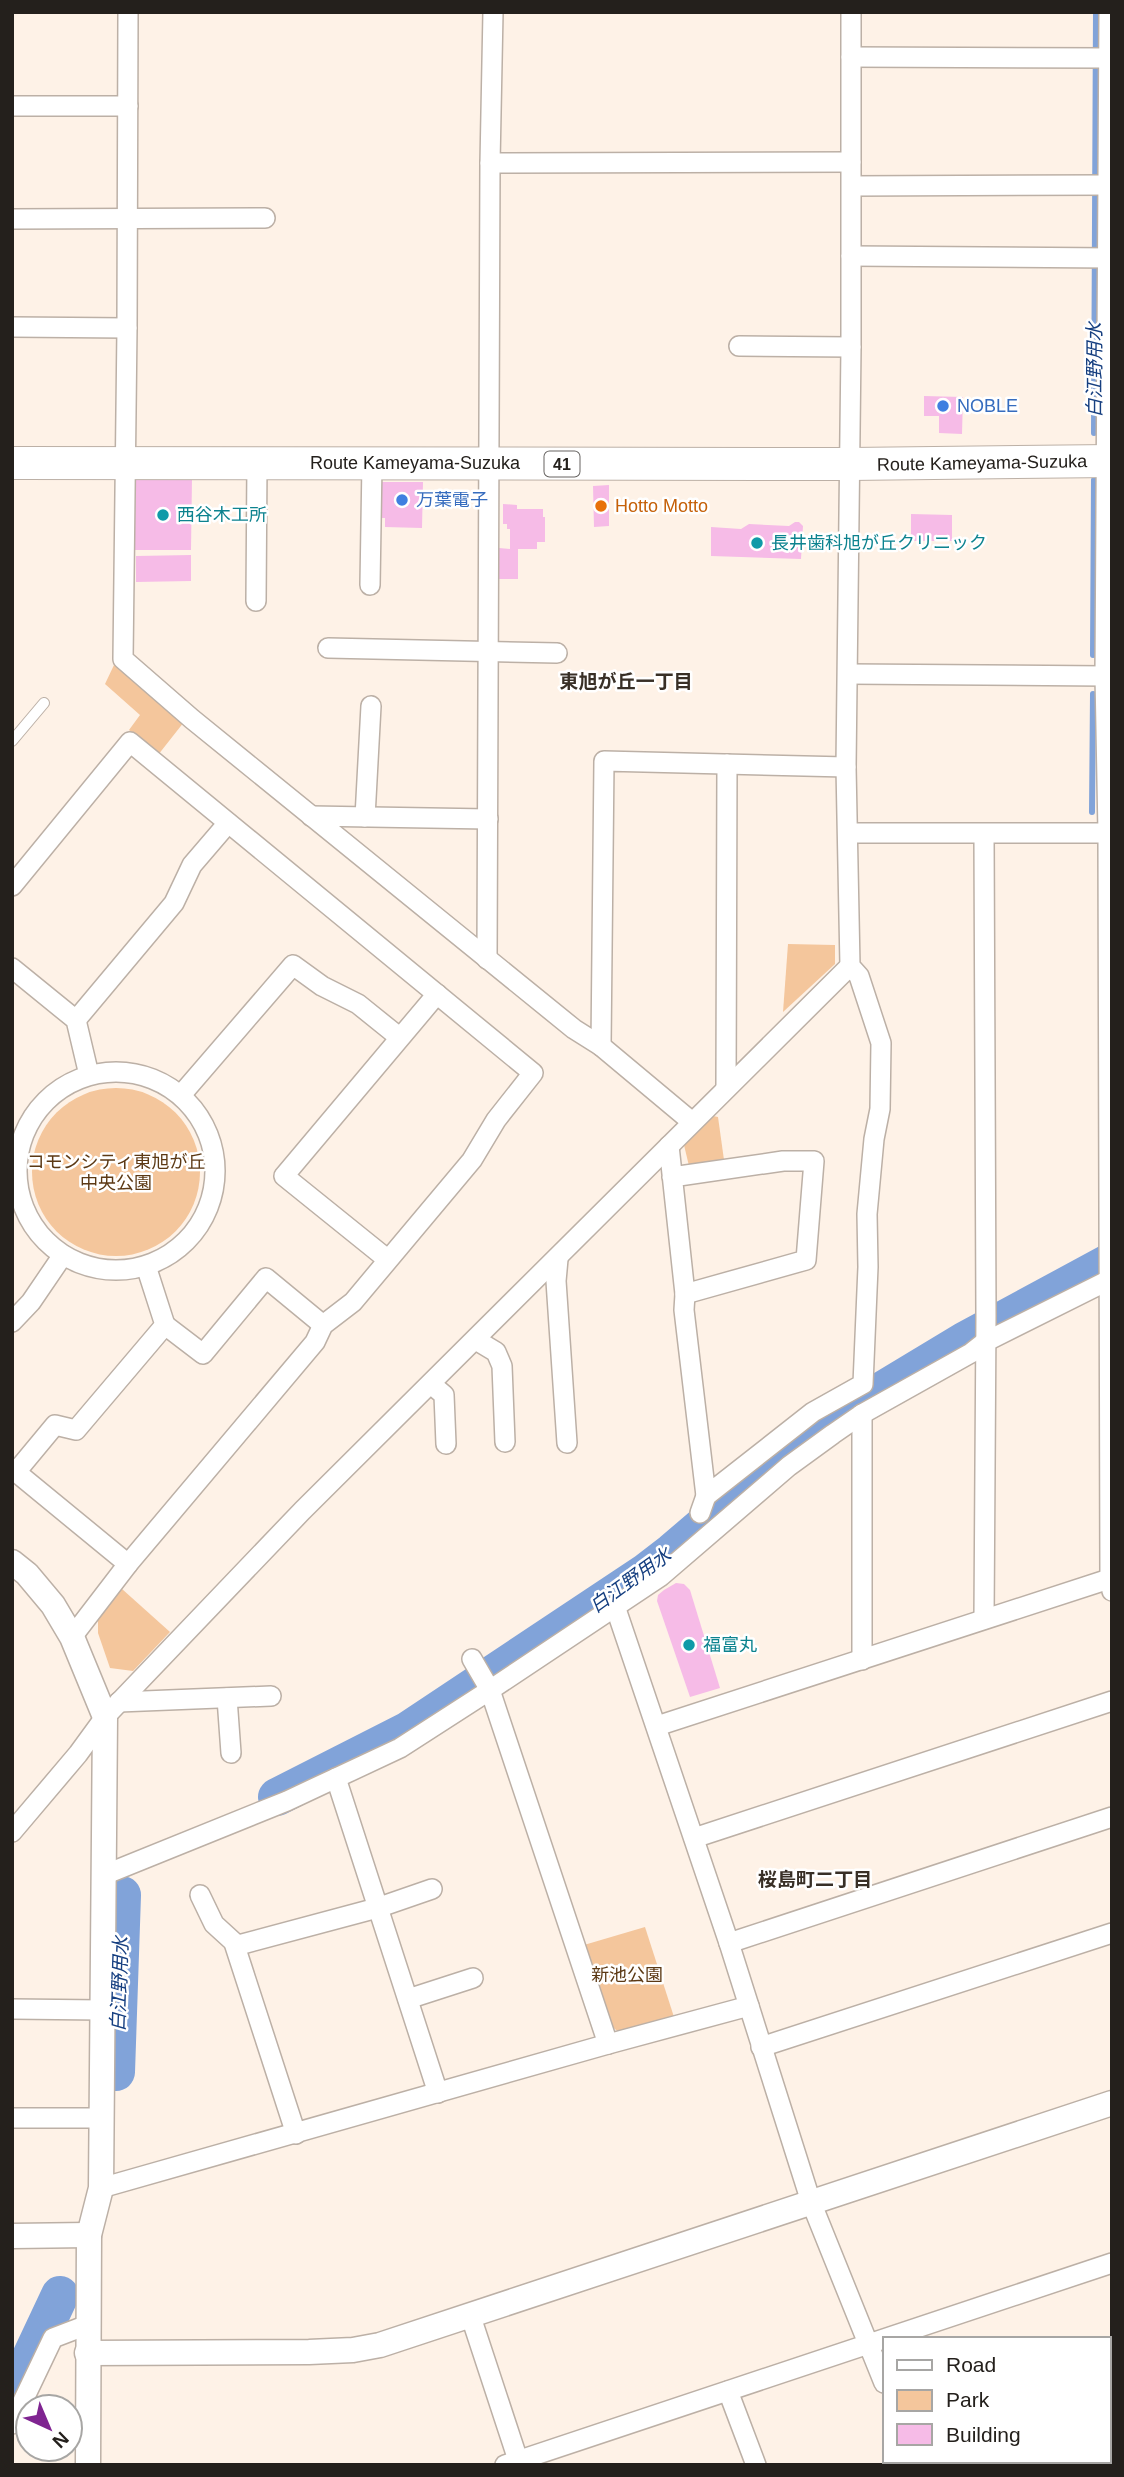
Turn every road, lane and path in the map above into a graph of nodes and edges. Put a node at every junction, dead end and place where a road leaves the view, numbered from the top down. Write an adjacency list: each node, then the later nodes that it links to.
1 (128, 12): 8 (street)
2 (494, 12): 10 (street)
3 (851, 12): 5 (street)
4 (1110, 12): 6 (street)
5 (851, 57): 6 (street); 9 (street)
6 (1100, 58): 11 (street)
7 (12, 106): 8 (street)
8 (128, 106): 15 (street)
9 (851, 162): 10 (street); 12 (street)
10 (490, 163): 27 (street)
11 (1099, 185): 12 (street); 17 (street)
12 (852, 186): 16 (street)
13 (265, 218): 15 (street)
14 (12, 219): 15 (street)
15 (127, 220): 19 (street)
16 (851, 256): 17 (street); 21 (street)
17 (1102, 258): 22 (street)
18 (12, 327): 19 (street)
19 (127, 328): 23 (street)
20 (739, 346): 21 (street)
21 (851, 347): 28 (street)
22 (1110, 461): 28 (main road, Route Kameyama-Suzuka / 41); 35 (street)
23 (125, 462): 24 (main road, Route Kameyama-Suzuka / 41); 25 (main road, Route Kameyama-Suzuka / 41); 41 (street)
24 (257, 462): 26 (main road, Route Kameyama-Suzuka / 41); 30 (street)
25 (12, 463)
26 (372, 463): 27 (main road, Route Kameyama-Suzuka / 41); 29 (street)
27 (490, 463): 28 (main road, Route Kameyama-Suzuka / 41); 32 (street)
28 (850, 464): 34 (street)
29 (370, 585)
30 (256, 601)
31 (328, 649): 32 (street)
32 (489, 651): 33 (street); 43 (street)
33 (557, 653)
34 (848, 674): 35 (street); 40 (street)
35 (1105, 676): 46 (street)
36 (44, 703): 38 (lane)
37 (371, 706): 42 (street)
38 (12, 741)
39 (727, 764): 40 (street); 55 (street); 57 (street)
40 (845, 767): 45 (street)
41 (311, 816): 42 (street); 49 (street)
42 (365, 817): 43 (street)
43 (488, 819): 49 (street)
44 (228, 823): 48 (street); 52 (street); 53 (street)
45 (848, 833): 47 (street); 50 (street)
46 (1110, 833): 47 (street); 67 (street)
47 (984, 835): 73 (street)
48 (12, 886)
49 (488, 959): 55 (street)
50 (850, 966): 57 (street); 68 (street)
51 (12, 968): 53 (street)
52 (437, 994): 54 (street); 64 (street)
53 (76, 1020): 56 (street)
54 (398, 1037): 58 (street); 64 (street)
55 (601, 1046): 59 (street)
56 (89, 1075): 58 (street); 62 (street)
57 (726, 1088): 59 (street)
58 (181, 1095): 66 (street)
59 (692, 1122): 60 (street)
60 (669, 1146): 61 (street); 65 (street)
61 (672, 1177): 68 (street); 68 (street)
62 (16, 1202): 63 (street)
63 (63, 1255): 66 (street); 69 (street)
64 (387, 1259): 71 (street)
65 (558, 1259): 72 (street); 77 (street)
66 (146, 1266): 70 (street)
67 (1108, 1269): 73 (street); 82 (street)
68 (685, 1294)
69 (12, 1322)
70 (165, 1325): 71 (street); 79 (street)
71 (323, 1325): 81 (street)
72 (476, 1340): 74 (street); 76 (street)
73 (985, 1342): 75 (street); 84 (street)
74 (432, 1384): 78 (street); 92 (street)
75 (862, 1414): 83 (street); 87 (street)
76 (505, 1442)
77 (567, 1443)
78 (446, 1444)
79 (14, 1471): 81 (street)
80 (12, 1562): 85 (street)
81 (128, 1564): 85 (street)
82 (1111, 1582): 84 (street)
83 (615, 1606): 88 (street); 93 (street)
84 (984, 1619): 87 (street)
85 (72, 1637): 92 (street)
86 (472, 1659): 88 (street)
87 (862, 1660): 93 (street)
88 (489, 1688): 95 (street); 111 (street)
89 (271, 1696): 90 (street)
90 (227, 1698): 92 (street); 94 (street)
91 (1112, 1701): 98 (street)
92 (112, 1709): 97 (street); 99 (street)
93 (657, 1727): 98 (street)
94 (231, 1753)
95 (335, 1778): 99 (street); 102 (street)
96 (1112, 1817): 104 (street)
97 (12, 1832)
98 (694, 1838): 104 (street)
99 (104, 1875): 110 (street)
100 (432, 1889): 102 (street)
101 (200, 1895): 105 (street)
102 (377, 1908): 105 (street); 107 (street)
103 (1112, 1933): 112 (street)
104 (729, 1942): 108 (street)
105 (237, 1945): 117 (street)
106 (473, 1978): 107 (street)
107 (408, 1999): 113 (street)
108 (749, 2007): 111 (street); 112 (street)
109 (12, 2009): 110 (street)
110 (102, 2010): 116 (street)
111 (608, 2044): 113 (street)
112 (761, 2047): 119 (street)
113 (438, 2093): 117 (street)
114 (1112, 2103): 119 (street)
115 (12, 2118): 116 (street)
116 (101, 2118): 118 (street)
117 (296, 2134): 118 (street)
118 (101, 2188): 120 (street)
119 (811, 2202): 123 (street); 127 (street)
120 (89, 2235): 121 (street); 124 (street)
121 (12, 2236)
122 (1112, 2263): 125 (street)
123 (470, 2315): 128 (street); 132 (street)
124 (87, 2325): 128 (street); 131 (street)
125 (889, 2337)
126 (883, 2339): 127 (street)
127 (868, 2344): 129 (street); 130 (street)
128 (87, 2353): 133 (street)
129 (883, 2381)
130 (727, 2390): 132 (street); 134 (street)
131 (12, 2424)
132 (512, 2462)
133 (88, 2465)
134 (756, 2465)

